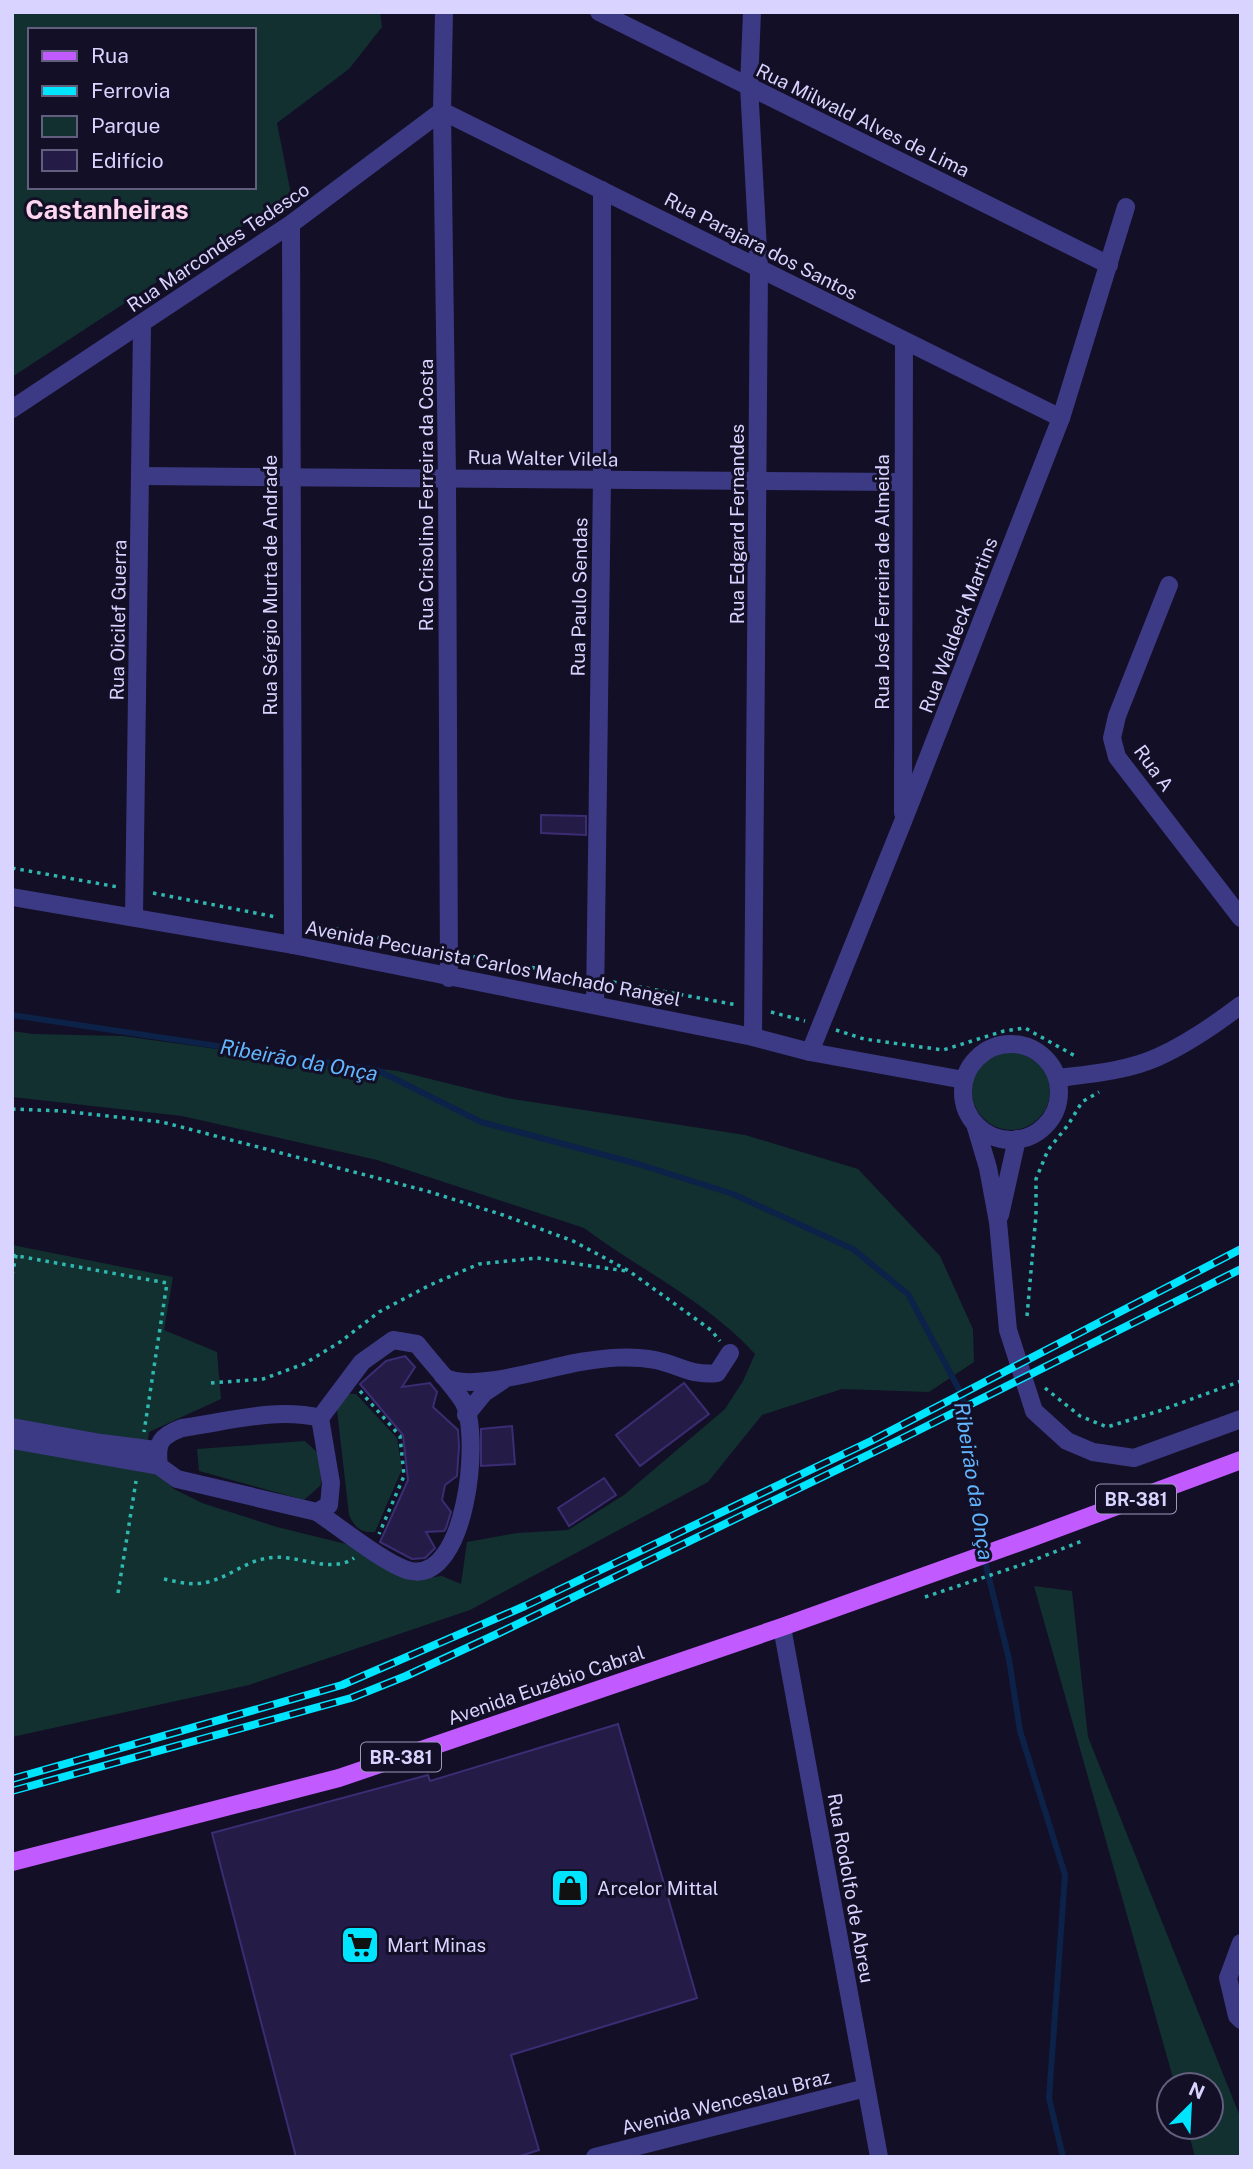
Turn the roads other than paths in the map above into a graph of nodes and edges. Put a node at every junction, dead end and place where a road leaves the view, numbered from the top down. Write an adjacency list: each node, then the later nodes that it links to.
1 (444, 12): 5 (street, Rua Crisolino Ferreira da Costa)
2 (599, 12): 4 (street, Rua Milwald Alves de Lima)
3 (752, 12): 4 (street, Rua Edgard Fernandes)
4 (749, 86): 9 (street, Rua Milwald Alves de Lima); 10 (street, Rua Edgard Fernandes)
5 (443, 111): 6 (street, Rua Parajara dos Santos); 8 (street, Rua Marcondes Tedesco); 17 (street, Rua Crisolino Ferreira da Costa)
6 (602, 190): 10 (street, Rua Parajara dos Santos); 18 (street, Rua Paulo Sendas)
7 (1126, 207): 9 (street, Rua Waldeck Martins)
8 (291, 224): 11 (street, Rua Marcondes Tedesco); 16 (street, Rua Sérgio Murta de Andrade)
9 (1109, 265): 14 (street, Rua Waldeck Martins)
10 (759, 268): 12 (street, Rua Parajara dos Santos); 19 (street, Rua Edgard Fernandes)
11 (142, 325): 13 (street, Rua Marcondes Tedesco); 15 (street, Rua Oicilef Guerra)
12 (904, 341): 14 (street, Rua Parajara dos Santos); 20 (street, Rua José Ferreira de Almeida)
13 (12, 409)
14 (1061, 418): 22 (street, Rua Waldeck Martins)
15 (141, 476): 16 (street, Rua Walter Vilela); 24 (street, Rua Oicilef Guerra)
16 (290, 477): 17 (street, Rua Walter Vilela); 26 (street, Rua Sérgio Murta de Andrade)
17 (447, 478): 18 (street, Rua Walter Vilela); 27 (street, Rua Crisolino Ferreira da Costa)
18 (602, 479): 19 (street, Rua Walter Vilela); 28 (street, Rua Paulo Sendas)
19 (759, 480): 20 (street, Rua Walter Vilela); 30 (street, Rua Edgard Fernandes)
20 (903, 482): 22 (street, Rua José Ferreira de Almeida)
21 (1169, 585): 25 (street, Rua A)
22 (902, 824): 31 (street, Rua Waldeck Martins)
23 (12, 897): 24 (street, Avenida Pecuarista Carlos Machado Rangel)
24 (134, 916): 26 (street, Avenida Pecuarista Carlos Machado Rangel)
25 (1241, 918)
26 (293, 945): 27 (street, Avenida Pecuarista Carlos Machado Rangel)
27 (449, 978): 28 (street, Avenida Pecuarista Carlos Machado Rangel)
28 (595, 1005): 30 (street, Avenida Pecuarista Carlos Machado Rangel)
29 (1241, 1005): 32 (street)
30 (753, 1037): 31 (street, Avenida Pecuarista Carlos Machado Rangel)
31 (810, 1052): 33 (street, Avenida Pecuarista Carlos Machado Rangel)
32 (1058, 1078): 33 (street); 35 (street)
33 (964, 1080): 34 (street)
34 (975, 1124): 35 (street); 36 (street)
35 (1017, 1139): 36 (street)
36 (998, 1222): 42 (street)
37 (730, 1353): 39 (street)
38 (441, 1374): 39 (street); 40 (street); 41 (street)
39 (511, 1377): 40 (street)
40 (466, 1415): 47 (street)
41 (320, 1418): 45 (street); 47 (street)
42 (1241, 1419)
43 (12, 1427): 45 (street)
44 (12, 1440): 45 (street)
45 (158, 1458): 47 (street)
46 (1241, 1460): 48 (main road, Avenida Euzébio Cabral / BR-381)
47 (317, 1512)
48 (782, 1627): 49 (main road, Avenida Euzébio Cabral / BR-381); 52 (street, Rua Rodolfo de Abreu)
49 (12, 1862)
50 (1241, 1943): 51 (street)
51 (1240, 2016)
52 (866, 2088): 53 (street, Avenida Wenceslau Braz); 55 (street, Rua Rodolfo de Abreu)
53 (623, 2154): 54 (street, Avenida Wenceslau Braz)
54 (595, 2157)
55 (879, 2157)

